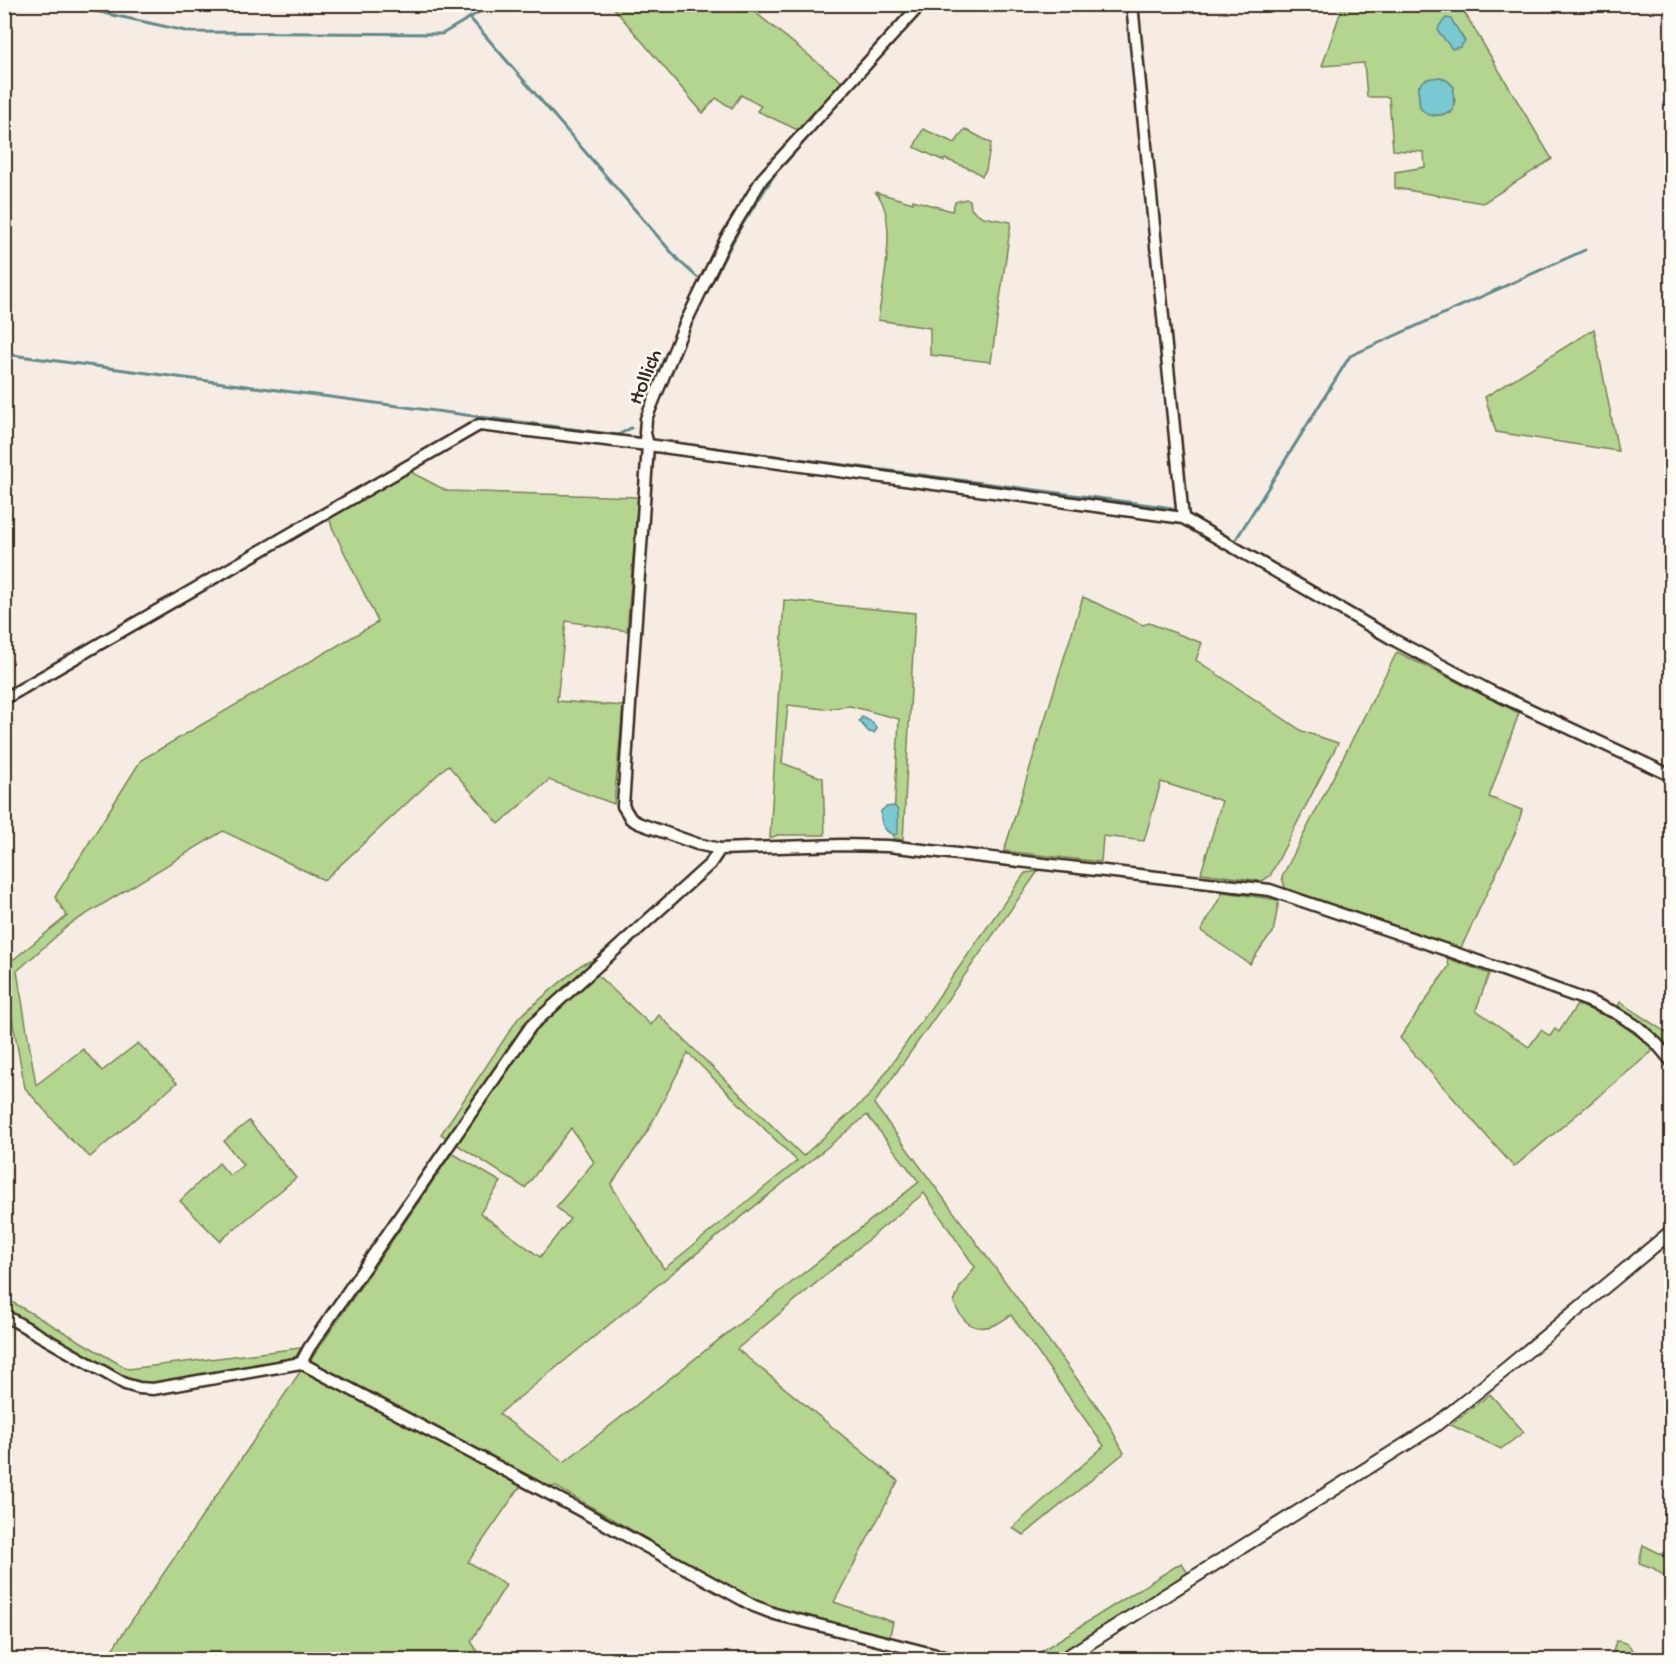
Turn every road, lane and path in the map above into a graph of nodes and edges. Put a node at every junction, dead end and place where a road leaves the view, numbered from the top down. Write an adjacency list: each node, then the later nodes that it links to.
1 (921, 4): 3 (street, Hollich)
2 (1132, 4): 4 (street)
3 (648, 445): 4 (street); 5 (street); 7 (street, Hollich)
4 (1184, 518): 6 (street)
5 (4, 699)
6 (1671, 776)
7 (720, 849): 8 (street, Hollich); 11 (street)
8 (1671, 1062)
9 (1671, 1231): 13 (street)
10 (4, 1315): 11 (street)
11 (301, 1363): 12 (street)
12 (956, 1659)
13 (1062, 1659)

